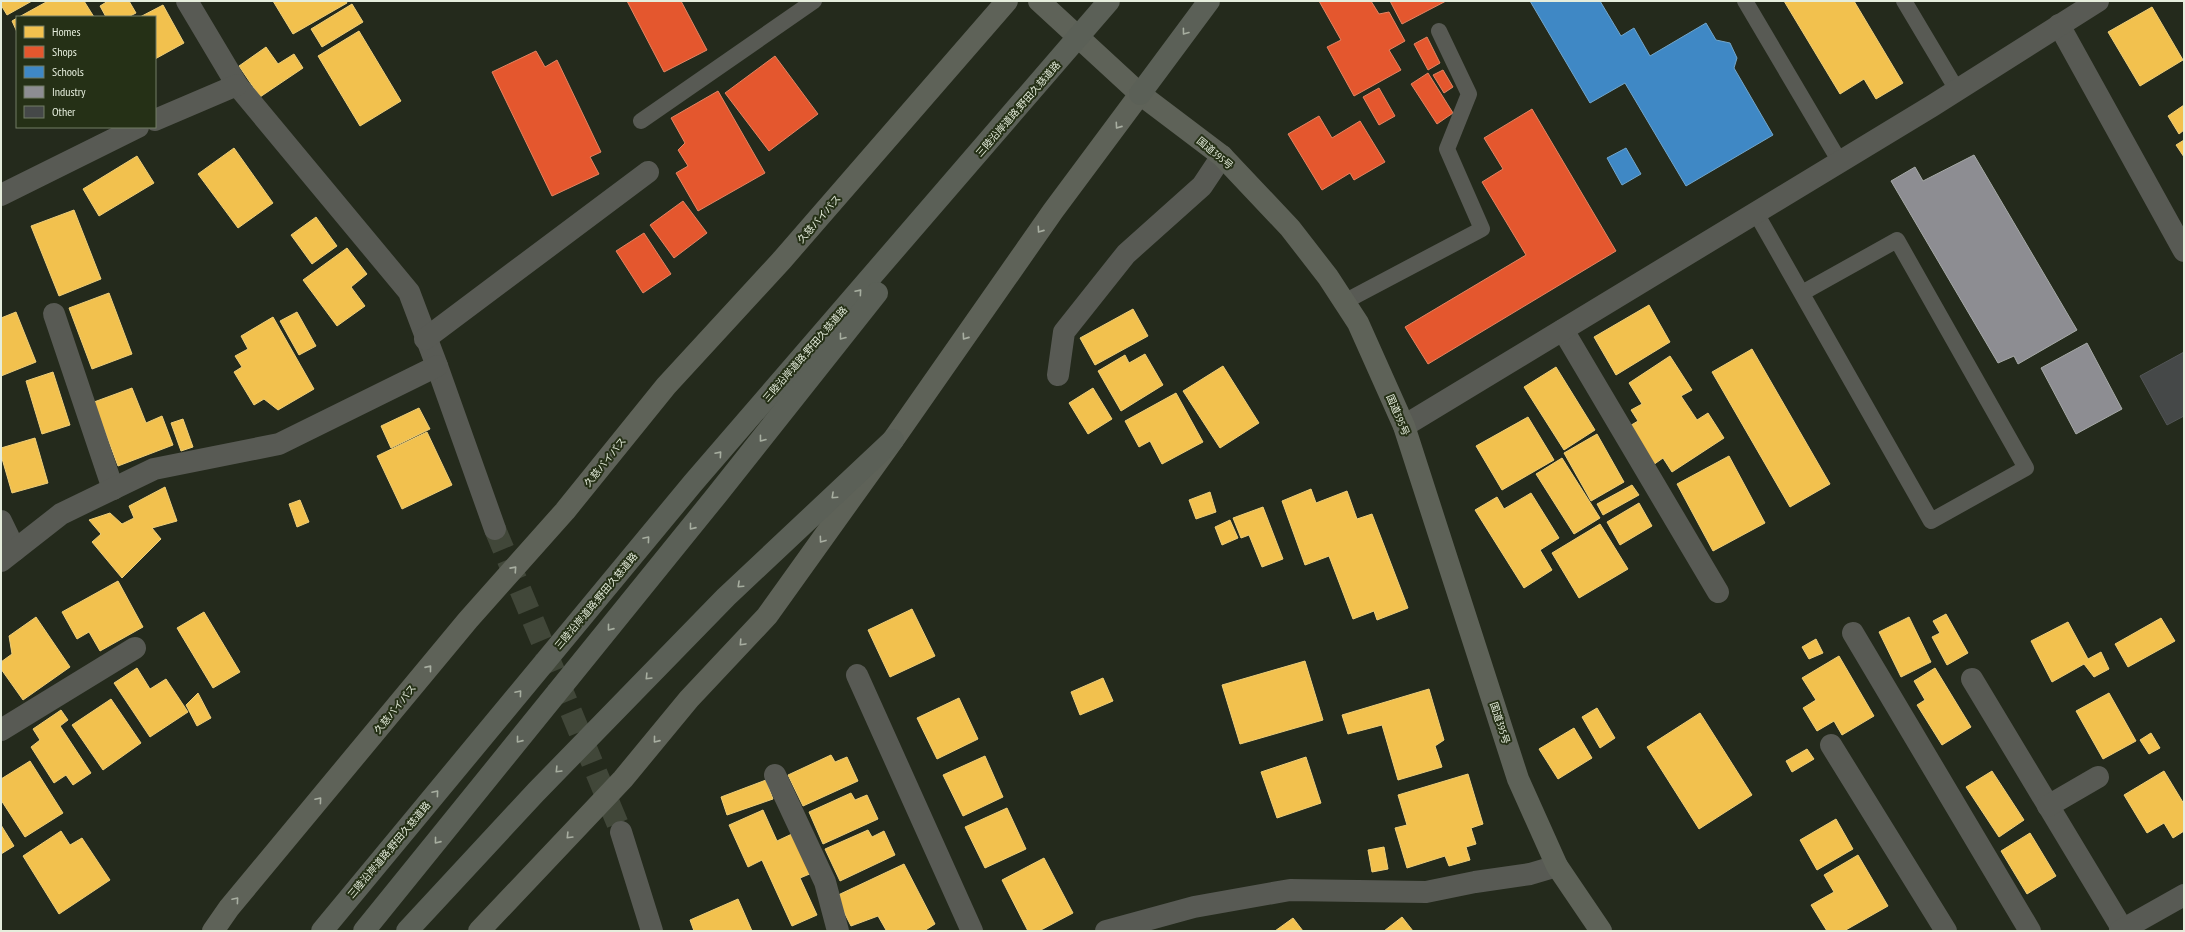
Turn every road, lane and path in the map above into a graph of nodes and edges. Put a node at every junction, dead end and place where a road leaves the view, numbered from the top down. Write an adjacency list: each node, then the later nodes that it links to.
1 (187, 1): 13 (street)
2 (814, 1): 17 (lane)
3 (1007, 1): 53 (highway, 久慈バイパス, one-way to 3)
4 (1039, 1): 15 (highway, 国道395号)
5 (1109, 1): 12 (highway)
6 (1209, 1): 15 (highway, one-way to 15)
7 (1745, 1): 20 (lane)
8 (1904, 1): 14 (lane)
9 (2098, 1): 10 (street)
10 (2059, 25): 14 (street); 24 (street)
11 (1439, 31): 26 (lane)
12 (1066, 54): 54 (highway, 三陸沿岸道路;野田久慈道路, one-way to 12); 55 (highway, 三陸沿岸道路;野田久慈道路, one-way to 55)
13 (237, 85): 16 (street); 29 (street)
14 (1956, 90): 20 (street)
15 (1140, 94): 19 (highway, 国道395号); 33 (highway, one-way to 33)
16 (156, 120)
17 (641, 121)
18 (136, 128): 22 (street)
19 (1222, 156): 26 (highway, 国道395号); 31 (street)
20 (1840, 162): 23 (street)
21 (648, 172): 29 (street)
22 (1, 195)
23 (1756, 213): 25 (lane); 28 (street)
24 (2184, 251)
25 (1802, 293): 25 (lane)
26 (1344, 302): 32 (highway, 国道395号)
27 (54, 314): 34 (street)
28 (1563, 330): 32 (street); 38 (street)
29 (425, 339): 30 (street)
30 (437, 366): 34 (street); 36 (street)
31 (1058, 375)
32 (1404, 426): 49 (highway, 国道395号)
33 (893, 440): 56 (highway, one-way to 56); 57 (highway, one-way to 57)
34 (112, 489): 37 (street)
35 (1, 521): 37 (street)
36 (495, 529)
37 (8, 555)
38 (1718, 592)
39 (1853, 633): 64 (street)
40 (135, 648): 43 (street)
41 (856, 675): 60 (street)
42 (1972, 679): 47 (street)
43 (1, 730)
44 (1831, 745): 63 (street)
45 (775, 775): 59 (street)
46 (2098, 777): 47 (street)
47 (2048, 806): 52 (street)
48 (621, 832): 58 (street)
49 (1557, 866): 51 (street); 62 (highway, 国道395号)
50 (2184, 895): 52 (street)
51 (1154, 925): 61 (street)
52 (2122, 930)
53 (213, 931)
54 (322, 931)
55 (364, 931)
56 (407, 931)
57 (479, 931)
58 (652, 931)
59 (838, 931)
60 (972, 931)
61 (1106, 931)
62 (1601, 931)
63 (1946, 931)
64 (2030, 931)

